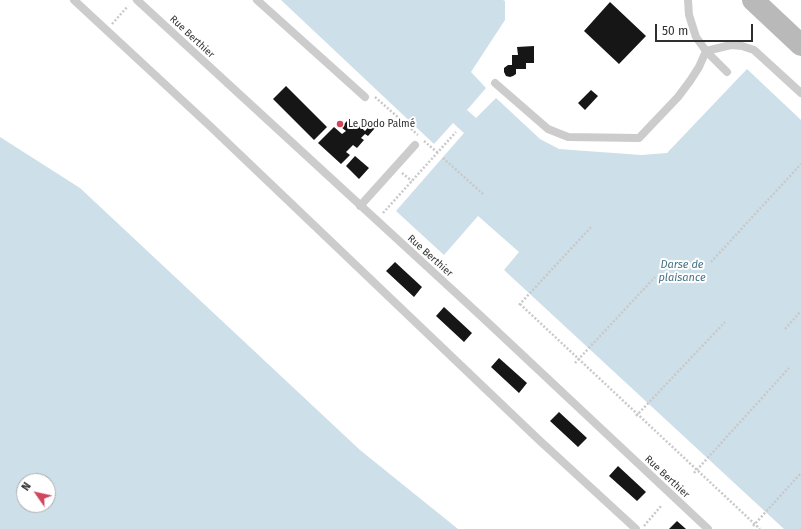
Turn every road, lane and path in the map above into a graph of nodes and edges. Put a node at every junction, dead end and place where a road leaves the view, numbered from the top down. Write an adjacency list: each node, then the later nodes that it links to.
1 (74, 0): 7 (lane)
2 (137, 0): 20 (lane, Rue Berthier)
3 (258, 0): 13 (lane)
4 (688, 0): 9 (lane)
5 (753, 0): 8 (main road)
6 (128, 6): 7 (path)
7 (106, 30): 37 (lane)
8 (801, 45)
9 (706, 52): 10 (lane); 11 (lane); 12 (lane)
10 (727, 72)
11 (495, 83)
12 (801, 93)
13 (365, 97): 16 (path)
14 (456, 132): 16 (path)
15 (415, 145): 20 (lane)
16 (438, 153): 21 (path)
17 (443, 158): 19 (path)
18 (801, 164): 23 (path)
19 (483, 194)
20 (360, 206): 39 (lane, Rue Berthier)
21 (384, 213)
22 (592, 226): 28 (path)
23 (711, 262)
24 (655, 277): 28 (path)
25 (801, 311): 27 (path)
26 (725, 322): 31 (path)
27 (785, 329)
28 (578, 360): 29 (path); 31 (path)
29 (575, 363)
30 (788, 368): 32 (path)
31 (637, 416): 32 (path)
32 (697, 470): 33 (path); 36 (path)
33 (694, 473)
34 (801, 473): 36 (path)
35 (661, 506): 38 (path)
36 (754, 525): 40 (path)
37 (636, 529)
38 (641, 529)
39 (708, 529)
40 (760, 529)

